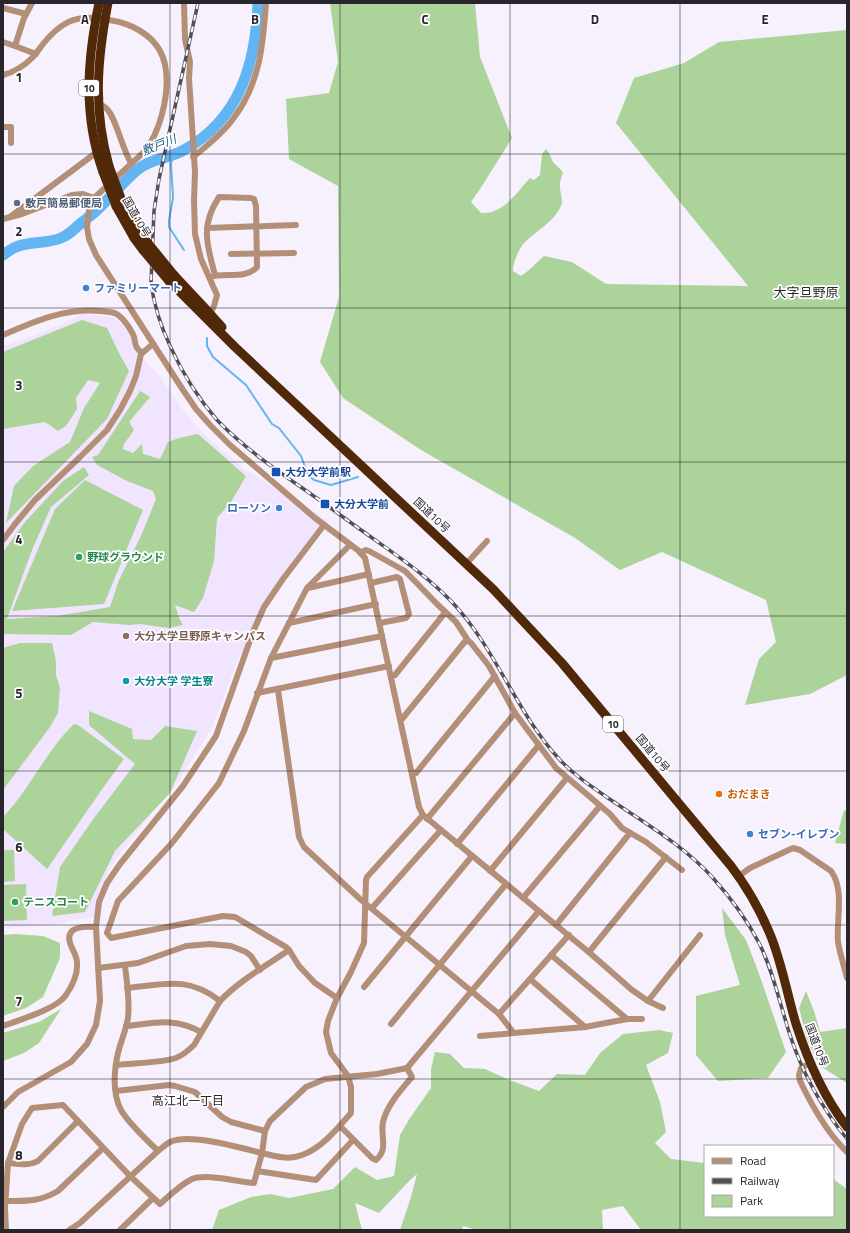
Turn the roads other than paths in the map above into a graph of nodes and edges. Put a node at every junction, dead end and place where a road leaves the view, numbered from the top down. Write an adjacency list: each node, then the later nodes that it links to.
1 (32, 3): 7 (street)
2 (99, 3): 8 (highway, 国道10号 / 10)
3 (108, 3): 8 (highway, 国道10号 / 10)
4 (184, 3): 17 (street)
5 (266, 3): 17 (street)
6 (3, 8): 7 (street)
7 (26, 14): 10 (street)
8 (101, 18): 11 (street); 13 (highway, 国道10号 / 10); 16 (highway, 国道10号 / 10); 18 (street)
9 (3, 42): 10 (street)
10 (15, 46): 11 (street)
11 (36, 54): 12 (street)
12 (3, 76)
13 (98, 104): 18 (street); 19 (highway, 国道10号 / 10)
14 (3, 127): 15 (street)
15 (11, 143)
16 (97, 152): 19 (highway, 国道10号 / 10); 22 (street)
17 (193, 155): 29 (street)
18 (131, 163): 20 (street)
19 (106, 169): 21 (highway, 国道10号 / 10, bridge)
20 (94, 198): 22 (street); 33 (street)
21 (119, 203): 30 (highway, 国道10号 / 10, bridge); 30 (highway, 国道10号 / 10, bridge)
22 (6, 218)
23 (296, 225): 24 (street)
24 (257, 226): 25 (street); 25 (street); 28 (street)
25 (207, 228): 29 (street)
26 (294, 253): 28 (street)
27 (231, 254): 28 (street)
28 (257, 254): 29 (street)
29 (212, 276): 31 (street)
30 (172, 278): 31 (highway, 国道10号 / 10)
31 (208, 316): 40 (highway, 国道10号 / 10)
32 (3, 335): 34 (street)
33 (153, 344): 34 (street); 35 (street)
34 (142, 353): 36 (street)
35 (324, 525): 38 (street); 77 (street)
36 (3, 540)
37 (487, 541): 40 (street)
38 (350, 545): 39 (street); 43 (street)
39 (360, 553): 41 (street); 49 (street)
40 (466, 564): 70 (highway, 国道10号 / 10)
41 (369, 574): 42 (street); 43 (street)
42 (371, 583): 44 (street); 47 (street)
43 (307, 588): 46 (street)
44 (376, 604): 46 (street); 47 (street)
45 (444, 614): 52 (street)
46 (289, 623): 50 (street)
47 (380, 623): 48 (street)
48 (382, 636): 50 (street); 51 (street)
49 (467, 640): 53 (street); 57 (street)
50 (271, 658): 55 (street)
51 (389, 666): 52 (street); 54 (street)
52 (391, 676): 57 (street)
53 (495, 676): 56 (street); 59 (street)
54 (278, 690): 55 (street); 73 (street)
55 (257, 693): 81 (street)
56 (515, 713): 58 (street); 62 (street)
57 (400, 719): 59 (street)
58 (539, 745): 60 (street); 65 (street)
59 (412, 774): 62 (street)
60 (567, 778): 61 (street); 69 (street)
61 (600, 806): 64 (street); 72 (street)
62 (425, 817): 63 (street); 73 (street)
63 (441, 830): 65 (street); 74 (street)
64 (630, 833): 67 (street); 76 (street)
65 (457, 844): 66 (street)
66 (472, 856): 69 (street); 79 (street)
67 (666, 857): 68 (street); 82 (street)
68 (682, 870)
69 (490, 871): 71 (street)
70 (739, 876): 88 (street); 107 (highway, 国道10号 / 10)
71 (506, 884): 72 (street); 84 (street)
72 (523, 898): 75 (street)
73 (365, 902): 74 (street); 93 (street)
74 (372, 908): 79 (street)
75 (539, 912): 76 (street); 92 (street)
76 (556, 925): 80 (street)
77 (96, 927): 86 (street); 101 (street)
78 (700, 935): 95 (street)
79 (406, 936): 84 (street); 90 (street)
80 (569, 936): 82 (street); 83 (street)
81 (289, 950): 87 (street); 93 (street)
82 (589, 952): 95 (street)
83 (551, 955): 89 (street); 98 (street)
84 (440, 965): 92 (street); 100 (street)
85 (125, 966): 86 (street); 87 (street); 91 (street)
86 (98, 968): 112 (street)
87 (260, 970): 94 (street)
88 (847, 978)
89 (530, 979): 97 (street); 103 (street)
90 (364, 987)
91 (128, 988): 94 (street); 102 (street)
92 (472, 991): 97 (street); 109 (street)
93 (337, 998): 110 (street)
94 (220, 1001): 104 (street)
95 (648, 1001): 96 (street)
96 (663, 1008)
97 (499, 1014): 105 (street)
98 (627, 1019): 99 (street); 103 (street)
99 (642, 1019)
100 (391, 1024)
101 (3, 1026)
102 (126, 1026): 104 (street); 108 (street)
103 (586, 1027): 105 (street)
104 (201, 1032): 108 (street)
105 (513, 1032): 106 (street)
106 (480, 1036)
107 (810, 1063): 115 (highway, 国道10号 / 10); 120 (street)
108 (116, 1065): 111 (street)
109 (407, 1068): 110 (street); 117 (street)
110 (348, 1076): 114 (street); 116 (street)
111 (116, 1091): 116 (street); 119 (street)
112 (3, 1107)
113 (78, 1121): 118 (street); 122 (street); 122 (street)
114 (340, 1126): 117 (street); 121 (street)
115 (847, 1127)
116 (265, 1132): 121 (street)
117 (353, 1140): 123 (street)
118 (103, 1148): 124 (street); 126 (street)
119 (158, 1150): 121 (street); 124 (street)
120 (847, 1152)
121 (262, 1153): 123 (street)
122 (8, 1163): 126 (street)
123 (257, 1171): 125 (street)
124 (130, 1176): 125 (street); 128 (street)
125 (153, 1198): 129 (street)
126 (6, 1201): 127 (street)
127 (6, 1230)
128 (70, 1230)
129 (120, 1230)

